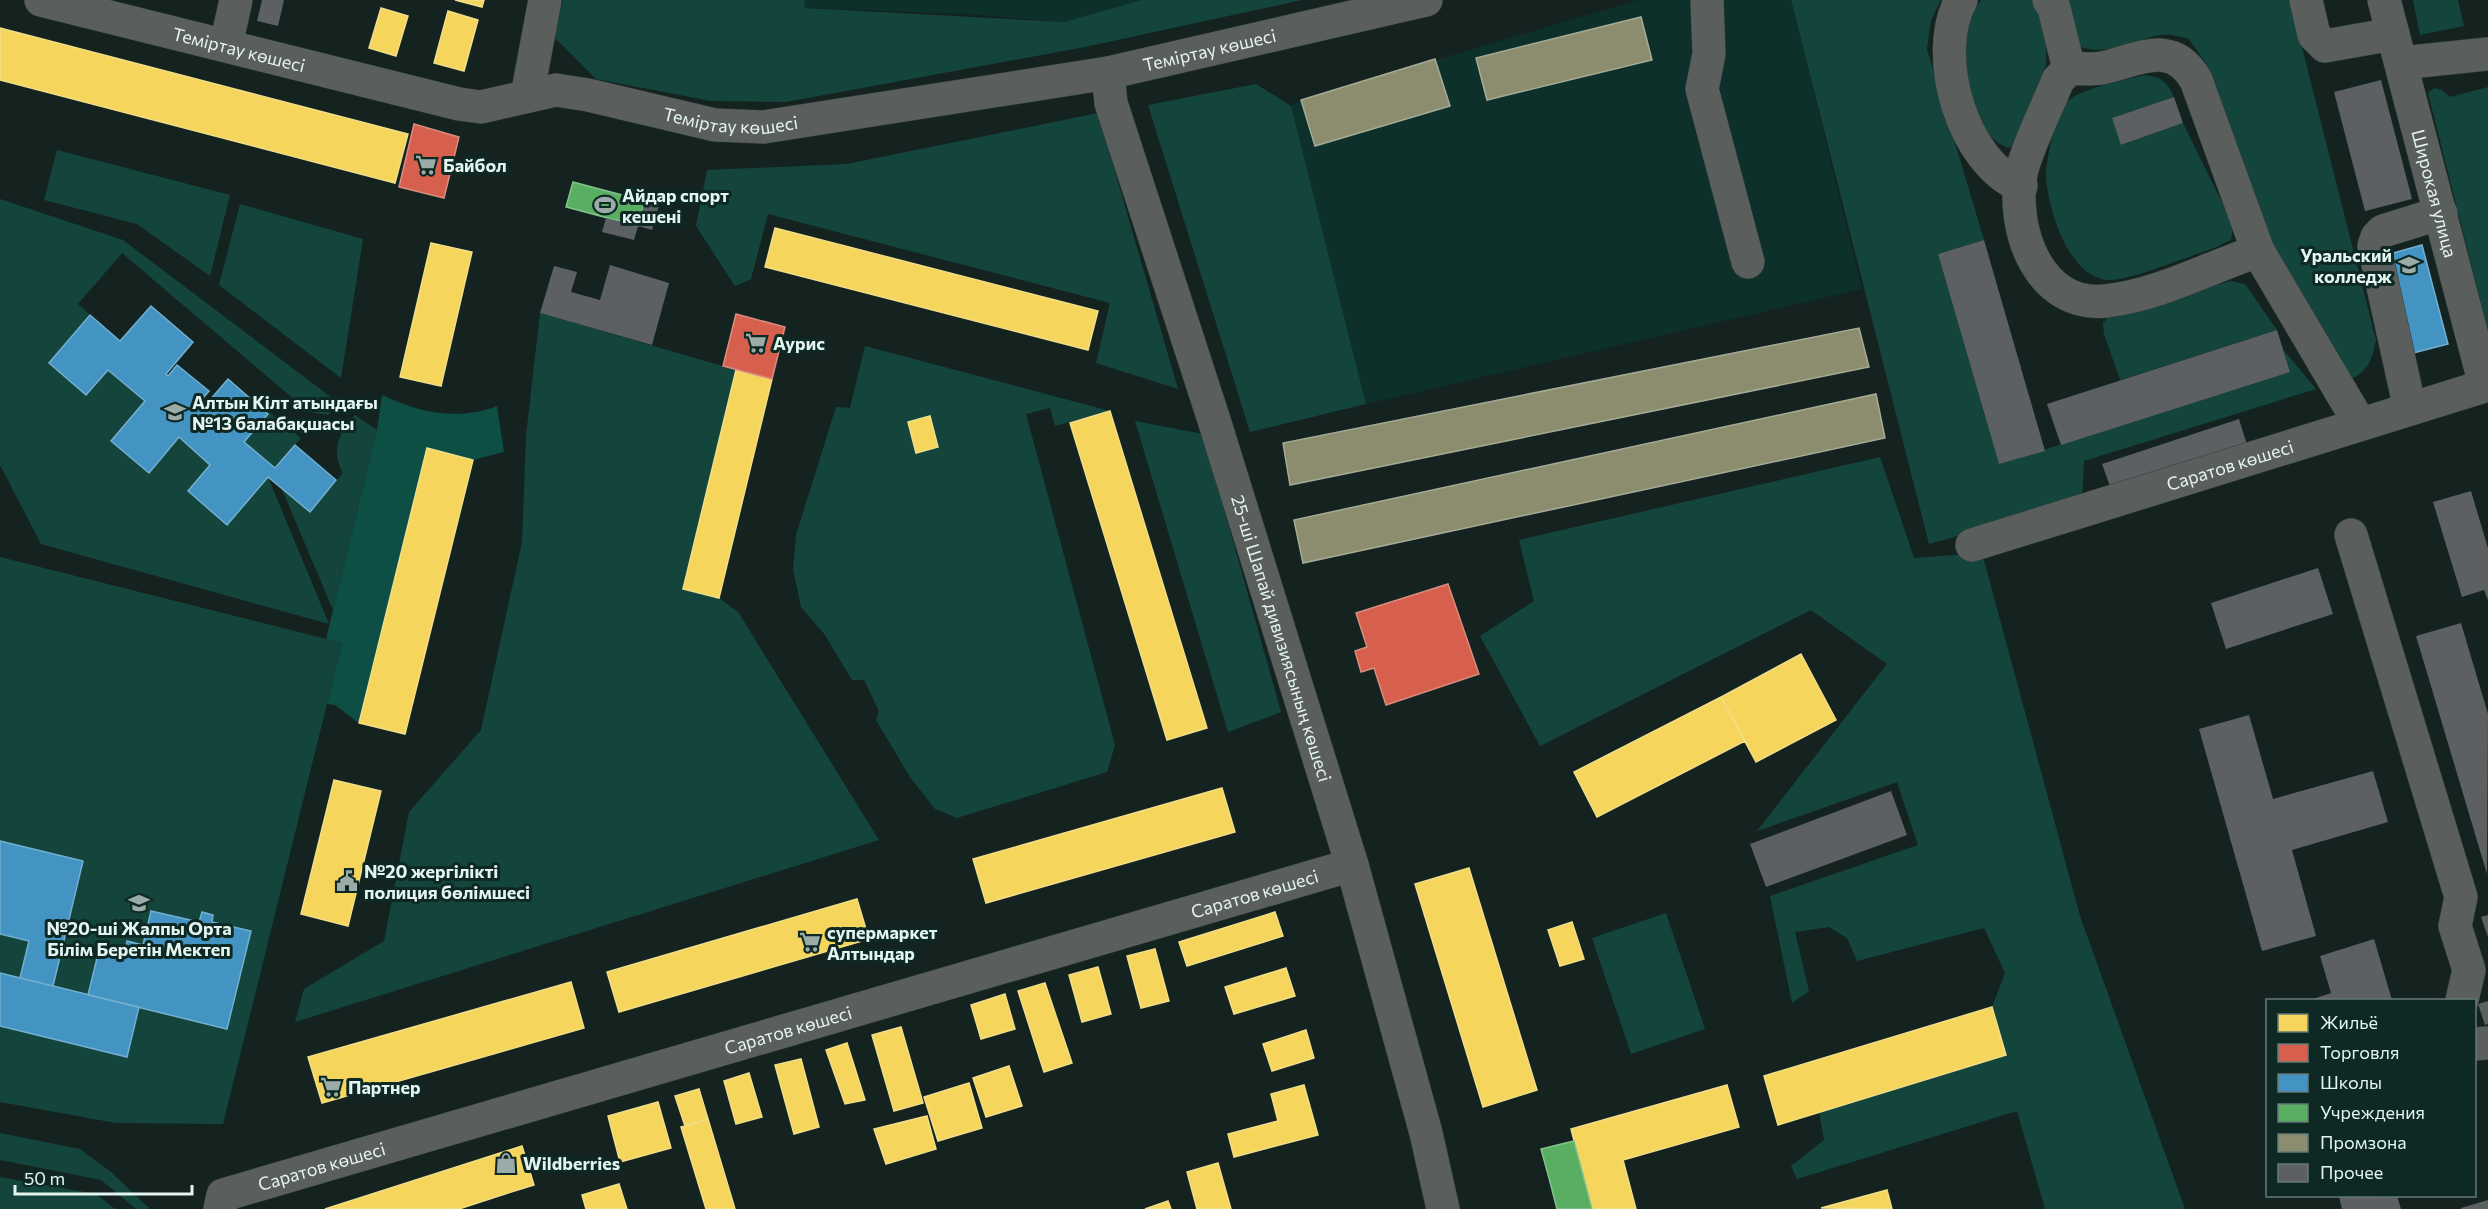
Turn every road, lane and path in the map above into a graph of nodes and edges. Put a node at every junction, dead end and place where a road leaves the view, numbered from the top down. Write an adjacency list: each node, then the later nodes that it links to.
1 (41, 0): 10 (street, Теміртау көшесі)
2 (236, 0): 10 (street)
3 (545, 0): 15 (street)
4 (1426, 0): 14 (street, Теміртау көшесі)
5 (1707, 0): 19 (street)
6 (1961, 0): 16 (street)
7 (2049, 0): 13 (street)
8 (2306, 0): 11 (street)
9 (2384, 0): 11 (street, Широкая улица)
10 (226, 45): 15 (street, Теміртау көшесі)
11 (2397, 48): 12 (street); 17 (street, Широкая улица)
12 (2488, 54)
13 (2069, 69): 16 (street); 18 (street)
14 (1108, 73): 15 (street, Теміртау көшесі); 25 (street, 25-ші Шапай дивизиясының көшесі)
15 (527, 96)
16 (2021, 186): 18 (street)
17 (2440, 213): 20 (street, Широкая улица); 21 (street)
18 (2258, 251): 22 (street)
19 (1748, 262)
20 (2487, 385): 21 (street, Саратов көшесі)
21 (2410, 409): 22 (street, Саратов көшесі)
22 (2360, 424): 24 (street, Саратов көшесі)
23 (2351, 535): 26 (street)
24 (1972, 544)
25 (1352, 865): 27 (street, Саратов көшесі); 28 (street, 25-ші Шапай дивизиясының көшесі)
26 (2462, 999)
27 (221, 1202)
28 (1443, 1209)

